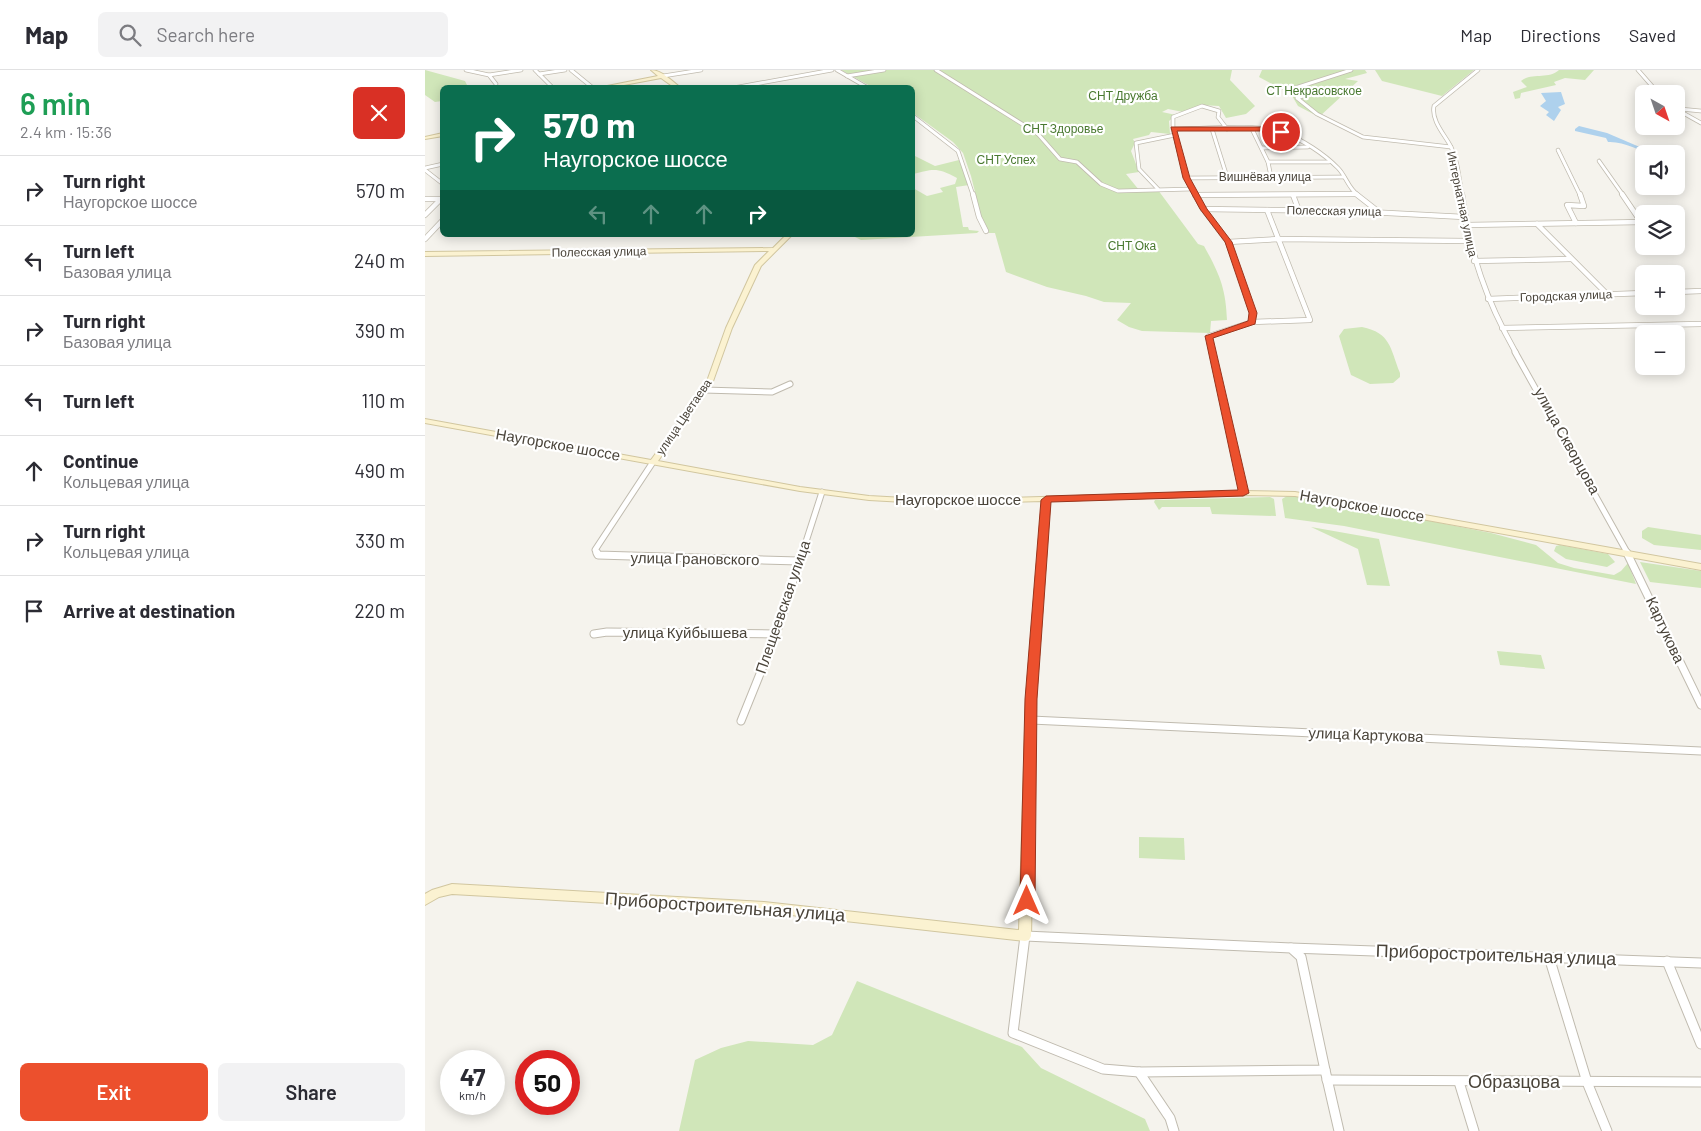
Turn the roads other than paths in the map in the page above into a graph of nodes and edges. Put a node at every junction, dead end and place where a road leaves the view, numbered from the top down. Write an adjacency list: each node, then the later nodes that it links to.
1 (467, 70): 16 (street)
2 (479, 70): 16 (street)
3 (521, 70): 18 (street)
4 (535, 70): 17 (street)
5 (565, 70): 17 (street)
6 (571, 70): 23 (street)
7 (653, 70): 19 (main road)
8 (701, 70): 19 (street)
9 (832, 70): 26 (street)
10 (837, 70): 20 (street)
11 (884, 70): 20 (street)
12 (936, 70): 55 (street)
13 (1351, 70): 42 (street)
14 (1478, 70): 42 (street, Интернатная улица)
15 (1638, 70): 28 (street)
16 (473, 72): 18 (street)
17 (539, 74): 22 (street)
18 (489, 75): 21 (street)
19 (663, 76): 24 (main road); 25 (main road)
20 (847, 76): 27 (street)
21 (496, 84)
22 (550, 85)
23 (589, 85)
24 (615, 85)
25 (675, 85)
26 (750, 85)
27 (863, 85)
28 (1651, 85)
29 (1685, 110): 30 (street)
30 (1701, 111)
31 (1685, 114): 33 (street)
32 (915, 118): 77 (street)
33 (1701, 123)
34 (1173, 129): 35 (street); 36 (street); 39 (street)
35 (1212, 129): 36 (street); 50 (street)
36 (1227, 129): 37 (street)
37 (1252, 129): 41 (street); 43 (street)
38 (440, 135): 40 (main road)
39 (1175, 135): 53 (street); 55 (street)
40 (425, 138)
41 (1310, 147): 43 (street); 47 (street)
42 (1451, 147): 69 (street, Интернатная улица)
43 (1262, 148): 46 (street)
44 (1558, 150): 72 (street)
45 (1599, 161): 67 (street)
46 (1268, 162): 47 (street); 51 (street)
47 (1329, 162): 52 (street)
48 (440, 165): 49 (street)
49 (425, 169): 54 (street)
50 (1227, 177): 51 (street, Вишнёвая улица); 53 (street, Вишнёвая улица)
51 (1271, 177): 52 (street, Вишнёвая улица)
52 (1344, 177): 57 (street)
53 (1186, 178): 56 (street)
54 (440, 182)
55 (1159, 189): 56 (street)
56 (1192, 190): 58 (street)
57 (1356, 194): 59 (street); 66 (street)
58 (1195, 195): 59 (street); 63 (street)
59 (1293, 195): 65 (street)
60 (440, 198): 61 (street)
61 (425, 199)
62 (440, 200): 68 (street)
63 (1203, 209): 64 (street, Полесская улица); 81 (street)
64 (1267, 210): 65 (street, Полесская улица); 80 (street)
65 (1299, 211): 66 (street, Полесская улица)
66 (1379, 212): 69 (street, Полесская улица)
67 (1635, 212)
68 (425, 215)
69 (1464, 217): 74 (street, Интернатная улица)
70 (1635, 222): 72 (street)
71 (440, 223): 76 (street)
72 (1576, 223): 73 (street)
73 (1537, 224): 74 (street); 85 (street)
74 (1466, 225): 82 (street, Интернатная улица)
75 (425, 231): 76 (street)
76 (432, 231): 79 (street)
77 (986, 231)
78 (787, 237): 83 (main road, улица Цветаева)
79 (425, 239)
80 (1279, 240): 81 (street); 82 (street); 92 (street)
81 (1228, 242): 92 (street)
82 (1469, 242): 86 (street, Интернатная улица)
83 (772, 249): 84 (main road, Полесская улица); 96 (main road, улица Цветаева)
84 (425, 254)
85 (1571, 259): 86 (street); 90 (street)
86 (1474, 260): 91 (street, Интернатная улица)
87 (1701, 291): 88 (street)
88 (1685, 292)
89 (1635, 293): 90 (street, Городская улица)
90 (1607, 294): 91 (street, Городская улица)
91 (1488, 299): 94 (street, Интернатная улица)
92 (1252, 322): 100 (street)
93 (1701, 324): 94 (street)
94 (1502, 328): 103 (street, улица Скворцова)
95 (790, 384): 96 (street)
96 (704, 390): 98 (main road, улица Цветаева)
97 (427, 423): 98 (main road, Наугорское шоссе)
98 (653, 462): 99 (main road, Наугорское шоссе); 102 (street, улица Цветаева)
99 (822, 492): 101 (main road, Наугорское шоссе); 104 (street, Плещеевская улица)
100 (1243, 493): 101 (main road, Наугорское шоссе); 103 (main road, Наугорское шоссе)
101 (1046, 500): 109 (main road)
102 (595, 550): 104 (street, улица Грановского)
103 (1629, 556): 105 (main road, Наугорское шоссе); 108 (street, Картукова)
104 (799, 561): 107 (street, Плещеевская улица)
105 (1701, 567)
106 (594, 634): 107 (street, улица Куйбышева)
107 (776, 634): 110 (street, Плещеевская улица)
108 (1701, 705)
109 (1031, 720): 111 (street, улица Картукова); 113 (main road)
110 (741, 721)
111 (1701, 751)
112 (426, 899): 113 (main road, Приборостроительная улица)
113 (1025, 936): 114 (street, Приборостроительная улица); 119 (street)
114 (1291, 948): 115 (street, Приборостроительная улица); 120 (street)
115 (1549, 957): 116 (street, Приборостроительная улица); 122 (street)
116 (1667, 961): 117 (street, Приборостроительная улица); 118 (street)
117 (1701, 963)
118 (1701, 1044)
119 (1139, 1072): 120 (street); 124 (street)
120 (1326, 1075): 121 (street, Образцова); 125 (street)
121 (1459, 1082): 122 (street, Образцова); 126 (street)
122 (1587, 1082): 123 (street, Образцова); 127 (street)
123 (1701, 1082)
124 (1174, 1131)
125 (1339, 1131)
126 (1474, 1131)
127 (1607, 1131)

